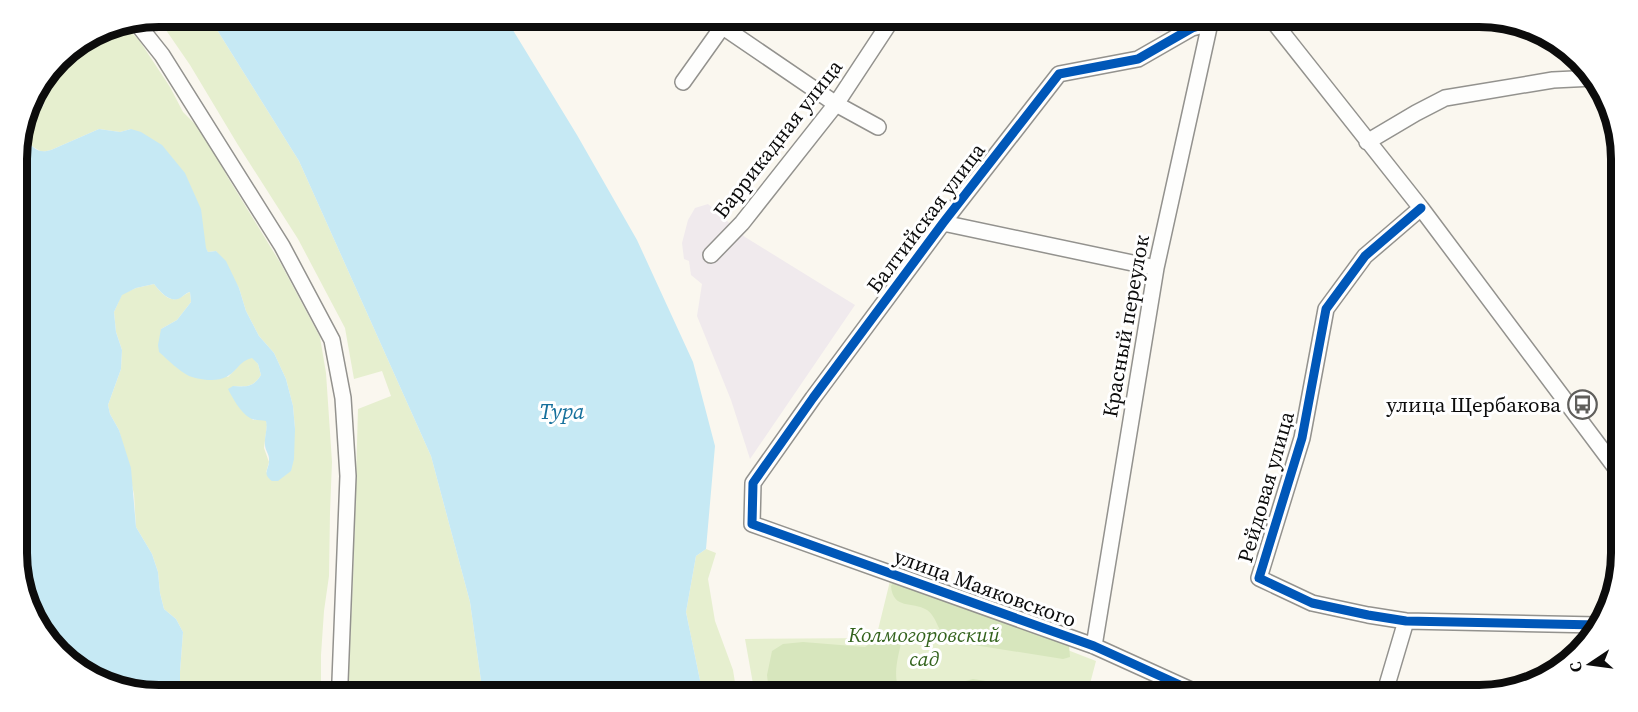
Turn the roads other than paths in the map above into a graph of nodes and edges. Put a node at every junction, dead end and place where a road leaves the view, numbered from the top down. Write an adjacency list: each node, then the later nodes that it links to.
1 (722, 27): 9 (street)
2 (733, 27): 10 (street)
3 (887, 27): 10 (street, Баррикадная улица)
4 (1194, 27): 14 (street, Балтийская улица)
5 (1210, 27): 16 (street, Красный переулок)
6 (1278, 27): 12 (street)
7 (141, 28): 22 (street)
8 (1584, 78): 12 (street)
9 (683, 82)
10 (836, 104): 11 (street); 15 (street, Баррикадная улица)
11 (878, 128)
12 (1367, 142): 13 (street)
13 (1421, 208): 17 (street); 19 (street, Рейдовая улица)
14 (943, 223): 16 (street); 18 (street, Балтийская улица)
15 (711, 255)
16 (1156, 268): 21 (street, Красный переулок)
17 (1611, 462)
18 (752, 524): 21 (street, улица Маяковского)
19 (1406, 621): 20 (street, Рейдовая улица); 24 (street)
20 (1590, 625)
21 (1094, 646): 23 (street, улица Маяковского)
22 (340, 685)
23 (1180, 685)
24 (1387, 685)

